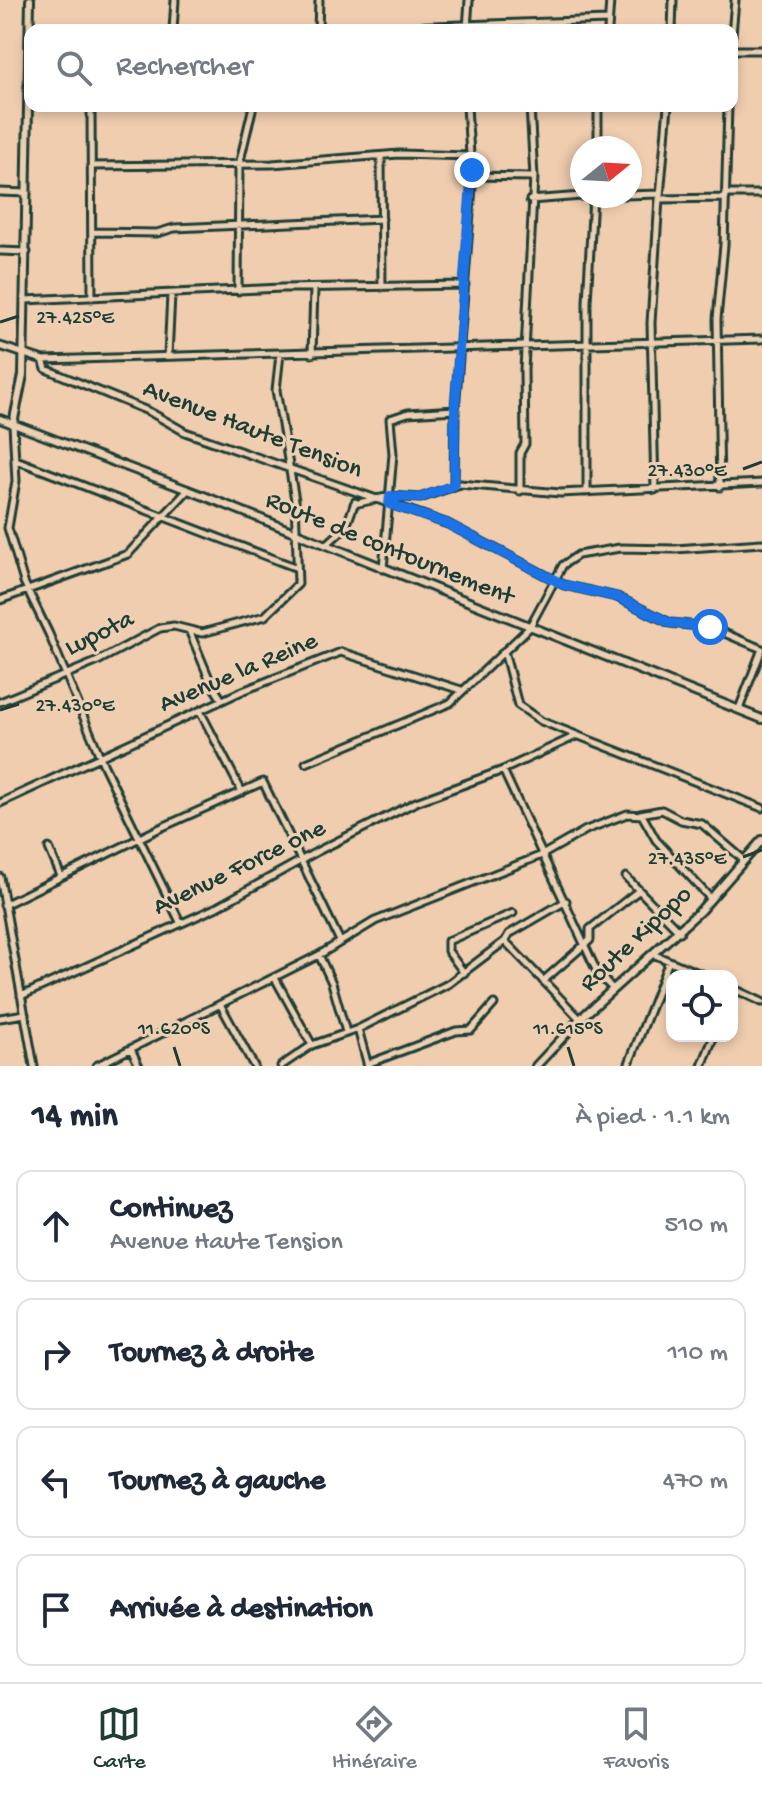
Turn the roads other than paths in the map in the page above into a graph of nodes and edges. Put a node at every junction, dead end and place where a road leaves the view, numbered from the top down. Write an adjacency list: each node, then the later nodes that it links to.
1 (30, 0): 9 (street)
2 (175, 0): 10 (street)
3 (319, 0): 11 (street)
4 (469, 0): 12 (street)
5 (610, 0): 8 (street)
6 (673, 0): 15 (street)
7 (735, 0): 16 (street)
8 (608, 20): 13 (street); 14 (street)
9 (30, 24)
10 (173, 24)
11 (318, 24)
12 (467, 24)
13 (564, 24)
14 (608, 24)
15 (672, 24)
16 (733, 24)
17 (738, 50): 18 (street)
18 (762, 50)
19 (29, 112): 35 (street)
20 (91, 112): 31 (street)
21 (252, 112): 30 (street)
22 (467, 112): 28 (street)
23 (530, 112): 33 (street)
24 (598, 112): 27 (street)
25 (667, 112): 38 (street)
26 (728, 112): 39 (street)
27 (598, 136)
28 (471, 156): 29 (street); 32 (street)
29 (381, 157): 30 (street); 43 (street)
30 (239, 165): 31 (street); 44 (street)
31 (92, 166): 45 (street)
32 (471, 176): 33 (street); 48 (street)
33 (534, 177): 41 (street)
34 (0, 192): 35 (street)
35 (28, 193): 47 (street)
36 (762, 194): 39 (street)
37 (642, 195): 38 (street)
38 (660, 195): 39 (street); 57 (street)
39 (726, 196): 56 (street)
40 (570, 197): 41 (street)
41 (530, 200): 59 (street)
42 (592, 208): 58 (street)
43 (382, 219): 44 (street); 49 (street)
44 (239, 225): 45 (street); 51 (street)
45 (93, 232): 53 (street)
46 (0, 251): 47 (street)
47 (27, 252): 54 (street)
48 (465, 285): 49 (street); 61 (street)
49 (382, 287): 50 (street)
50 (314, 289): 51 (street); 63 (street)
51 (238, 291): 52 (street)
52 (171, 295): 53 (street); 65 (street)
53 (92, 298): 54 (street)
54 (25, 300): 64 (street)
55 (762, 339): 56 (street)
56 (718, 340): 57 (street); 74 (street)
57 (651, 342): 58 (street); 76 (street)
58 (587, 343): 59 (street); 78 (street)
59 (525, 345): 61 (street); 77 (street)
60 (0, 346): 64 (street, Avenue Haute Tension)
61 (460, 346): 63 (street); 67 (street)
62 (280, 354): 63 (street); 65 (street); 71 (street)
63 (312, 354)
64 (23, 355): 66 (street, Avenue Haute Tension); 69 (street)
65 (168, 356): 66 (street)
66 (43, 360): 71 (street, Avenue Haute Tension)
67 (455, 410): 73 (street); 80 (street)
68 (0, 419): 69 (street, Route de contournement)
69 (13, 424): 70 (street); 75 (street, Route de contournement)
70 (15, 459): 84 (street); 91 (street)
71 (288, 468): 79 (street, Avenue Haute Tension); 85 (street)
72 (762, 483): 74 (street)
73 (454, 485): 77 (street); 80 (street)
74 (720, 487): 76 (street)
75 (188, 490): 84 (street); 85 (street, Route de contournement)
76 (655, 490): 78 (street)
77 (520, 491): 78 (street)
78 (587, 492)
79 (358, 494): 81 (street, Avenue Haute Tension); 82 (street)
80 (390, 496): 81 (street); 83 (street)
81 (375, 500): 82 (street); 83 (street, Avenue Haute Tension)
82 (354, 504): 87 (street)
83 (389, 504): 89 (street); 90 (street, Avenue Haute Tension)
84 (165, 517): 88 (street); 91 (street)
85 (297, 535): 87 (street, Route de contournement); 88 (street)
86 (762, 543): 90 (street)
87 (325, 546): 89 (street, Route de contournement)
88 (297, 568): 94 (street, Lupota)
89 (383, 569): 93 (street, Route de contournement)
90 (554, 579): 93 (street); 95 (street, Avenue Haute Tension)
91 (27, 589): 92 (street); 97 (street)
92 (3, 599)
93 (529, 628): 96 (street); 101 (street, Route de contournement)
94 (189, 630): 97 (street, Lupota); 99 (street)
95 (762, 649): 101 (street)
96 (504, 651): 98 (street); 104 (street)
97 (65, 675): 100 (street, Lupota); 105 (street)
98 (461, 690): 99 (street, Avenue la Reine); 106 (street)
99 (222, 700): 102 (street, Avenue la Reine)
100 (0, 702)
101 (739, 709): 103 (street, Route de contournement)
102 (200, 711): 105 (street, Avenue la Reine); 108 (street)
103 (762, 719)
104 (576, 736): 107 (street, Avenue Force one); 110 (street)
105 (101, 758): 109 (street, Avenue la Reine); 112 (street)
106 (306, 763)
107 (503, 770): 115 (street); 117 (street, Avenue Force one)
108 (242, 792): 112 (street); 117 (street)
109 (0, 803)
110 (762, 808)
111 (639, 814): 115 (street); 116 (street); 122 (street)
112 (139, 839): 118 (street); 126 (street)
113 (762, 840): 116 (street, Route Kipopo)
114 (49, 848): 118 (street)
115 (542, 855): 123 (street); 130 (street)
116 (744, 860): 122 (street, Route Kipopo)
117 (302, 861): 126 (street, Avenue Force one); 130 (street)
118 (61, 876): 124 (street)
119 (0, 877): 124 (street)
120 (626, 877): 121 (street)
121 (638, 891): 129 (street); 132 (street)
122 (711, 899): 129 (street, Route Kipopo)
123 (566, 901): 131 (street); 132 (street)
124 (4, 905): 127 (street)
125 (513, 913): 137 (street)
126 (180, 922): 142 (street, Avenue Force one)
127 (8, 926): 128 (street); 142 (street)
128 (0, 927)
129 (680, 932): 134 (street, Route Kipopo)
130 (340, 941): 133 (street)
131 (505, 941): 137 (street); 139 (street)
132 (585, 944): 139 (street); 140 (street)
133 (319, 955): 138 (street); 150 (street)
134 (655, 955): 135 (street); 140 (street, Route Kipopo)
135 (669, 961): 136 (street); 161 (street)
136 (691, 970)
137 (464, 973): 149 (street)
138 (275, 978): 144 (street); 152 (street)
139 (543, 981): 148 (street)
140 (613, 989): 148 (street, Route Kipopo)
141 (738, 992): 143 (street)
142 (21, 996): 146 (street)
143 (762, 1002)
144 (220, 1004): 153 (street); 158 (street)
145 (494, 1004): 154 (street)
146 (25, 1014): 147 (street); 155 (street)
147 (0, 1018)
148 (580, 1019): 160 (street, Route Kipopo)
149 (358, 1029): 150 (street); 154 (street)
150 (346, 1032): 152 (street)
151 (712, 1042): 162 (street)
152 (312, 1045): 159 (street)
153 (131, 1049): 156 (street); 157 (street)
154 (367, 1065)
155 (34, 1066)
156 (97, 1066)
157 (139, 1066)
158 (254, 1066)
159 (281, 1066)
160 (536, 1066)
161 (628, 1066)
162 (702, 1066)

